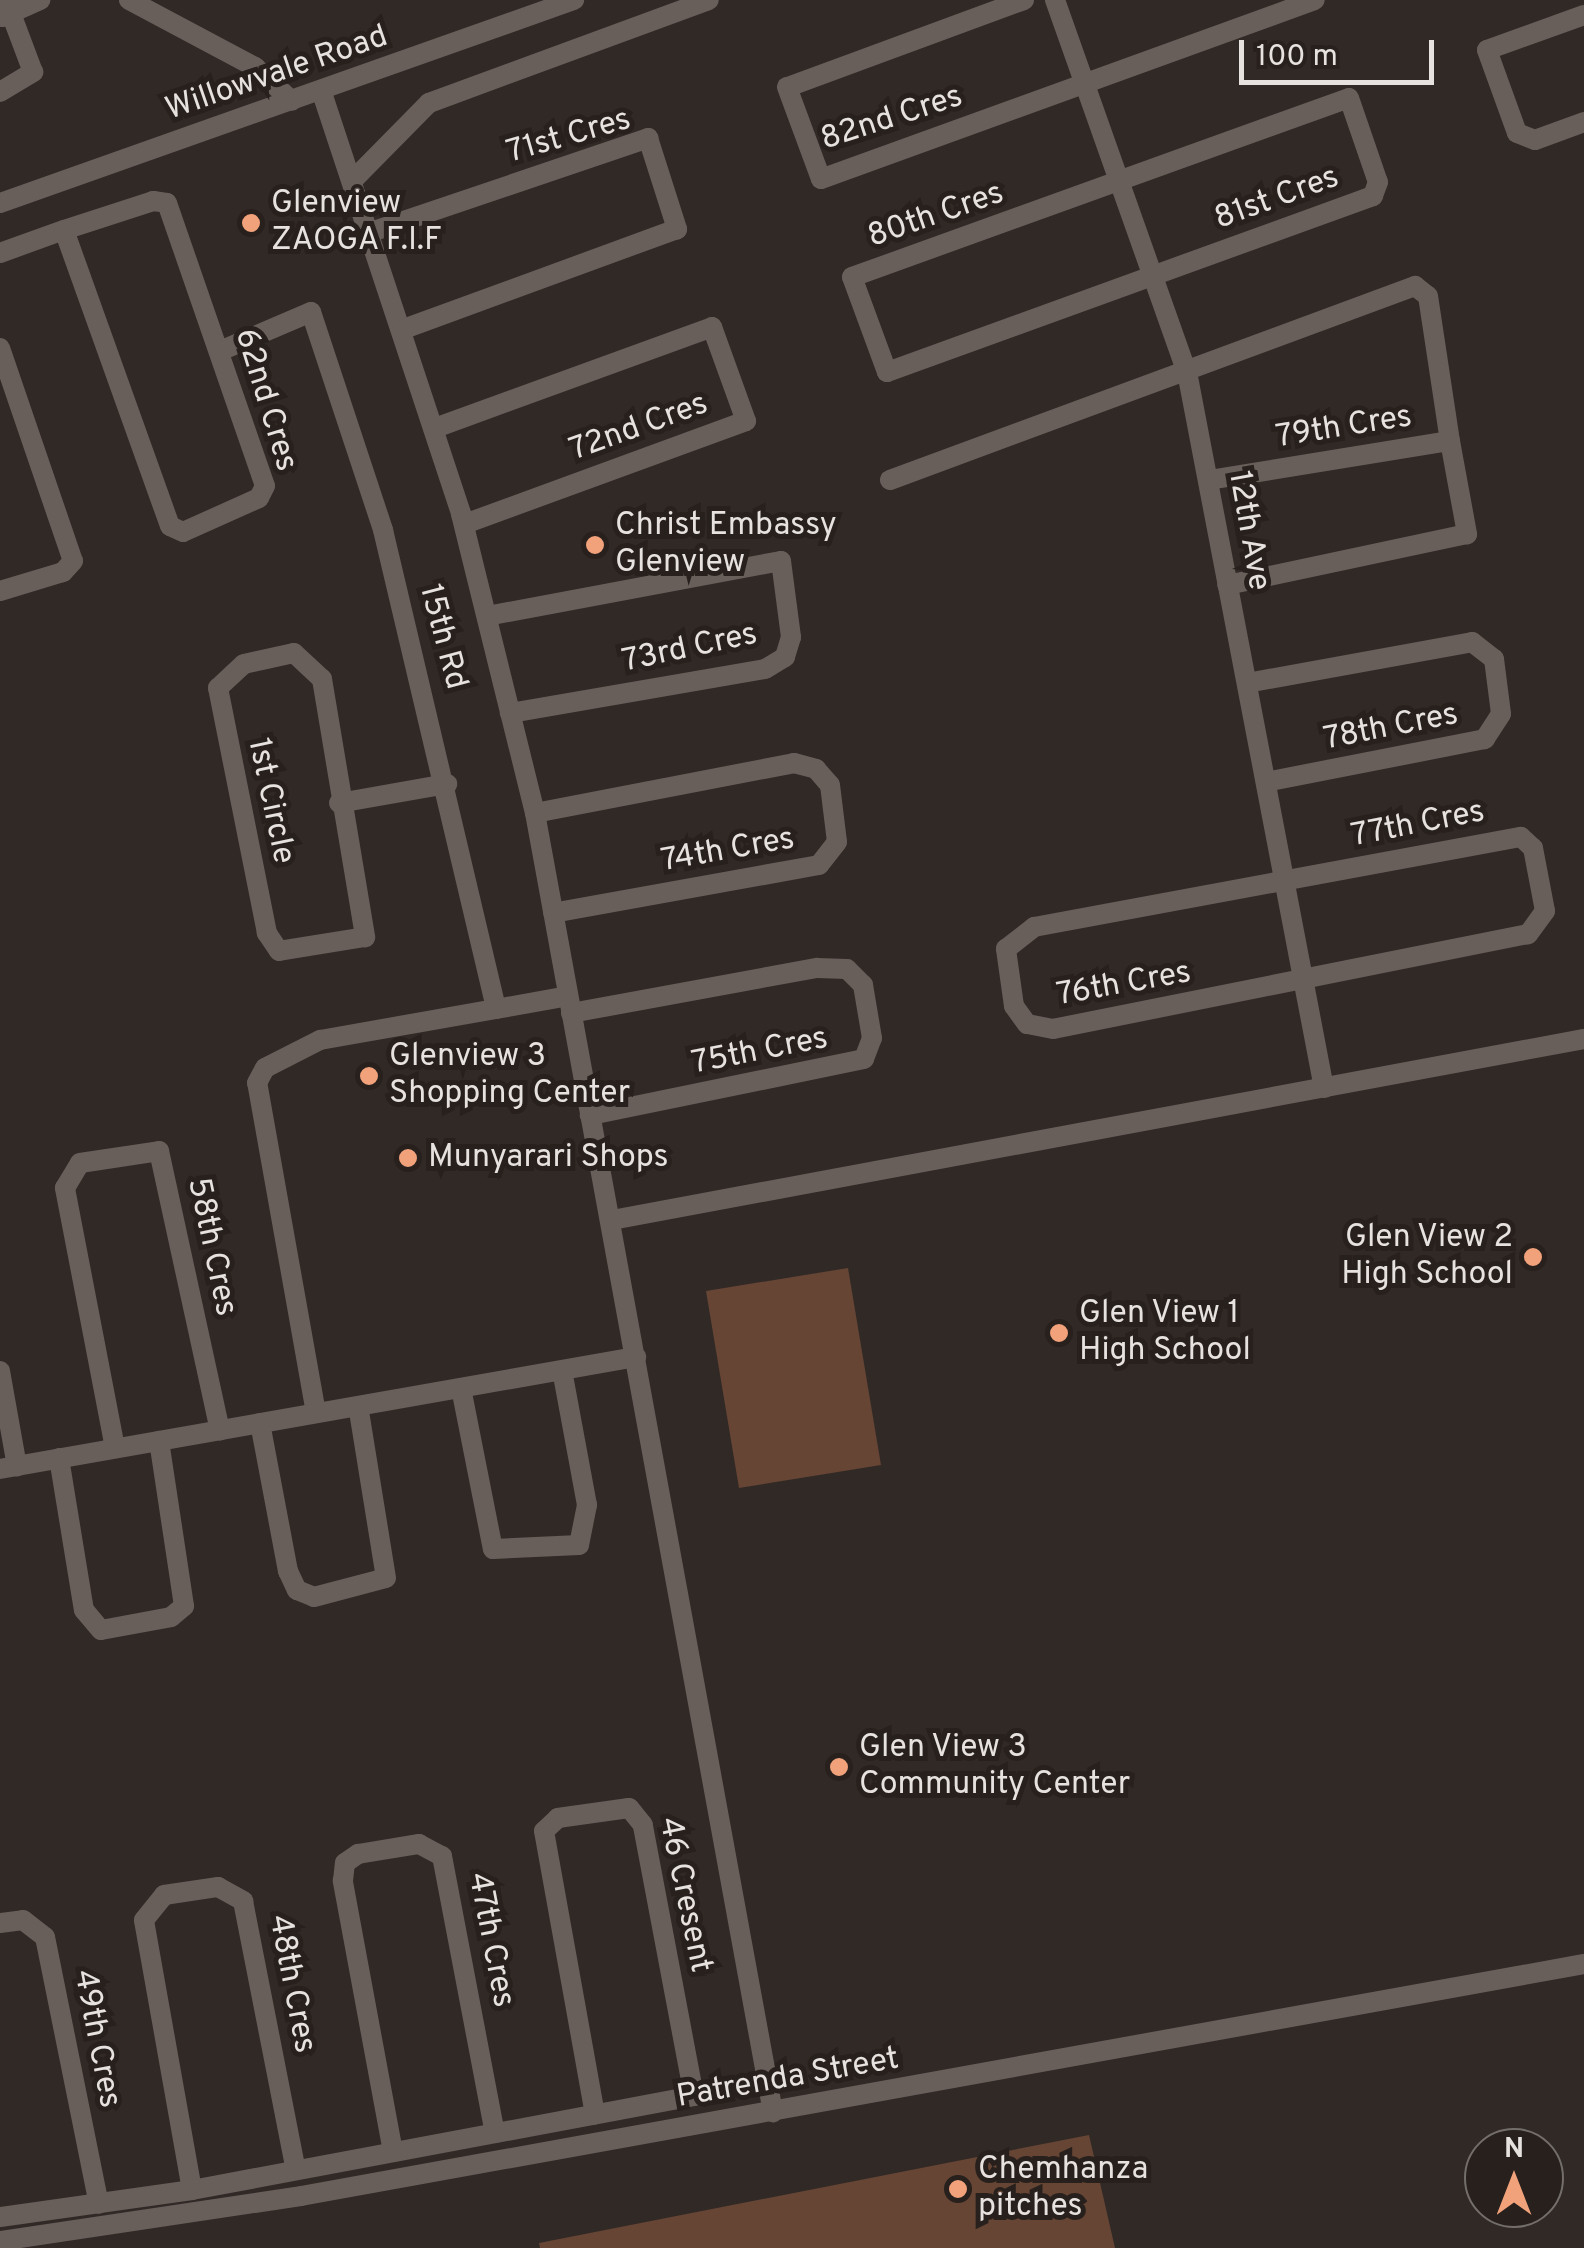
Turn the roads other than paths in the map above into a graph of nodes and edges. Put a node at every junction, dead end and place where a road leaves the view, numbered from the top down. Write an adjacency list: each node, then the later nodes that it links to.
1 (40, 0): 8 (street)
2 (129, 0): 13 (street)
3 (574, 0): 12 (street, Willowvale Road)
4 (708, 0): 15 (street)
5 (1024, 0): 10 (street, 82nd Cres)
6 (1056, 0): 10 (street, 12th Ave)
7 (1315, 0): 10 (street)
8 (6, 10): 11 (street)
9 (1584, 15): 14 (street)
10 (1085, 84): 16 (street, 12th Ave)
11 (0, 92)
12 (322, 92): 13 (street, Willowvale Road); 15 (street)
13 (292, 102): 17 (street, Willowvale Road)
14 (1584, 122)
15 (354, 179): 19 (street)
16 (1120, 182): 21 (street, 12th Ave); 21 (street, 81st Cres); 21 (street, 80th Cres)
17 (0, 204)
18 (64, 230): 20 (street); 24 (street, 62nd Cres); 24 (street, 62nd Cres)
19 (371, 232): 22 (street); 22 (street, 71st Cres)
20 (0, 254)
21 (1154, 275): 25 (street, 12th Ave)
22 (404, 330): 26 (street)
23 (0, 348): 32 (street)
24 (220, 352): 37 (street, 15th Rd)
25 (1187, 372): 27 (street); 28 (street); 29 (street, 12th Ave)
26 (436, 428): 30 (street); 30 (street, 72nd Cres)
27 (1450, 441): 29 (street, 79th Cres); 31 (street, 79th Cres)
28 (890, 480)
29 (1209, 480): 31 (street, 12th Ave)
30 (464, 524): 33 (street)
31 (1227, 584): 34 (street, 12th Ave)
32 (0, 591)
33 (488, 616): 35 (street); 35 (street, 73rd Cres)
34 (1247, 683): 36 (street, 12th Ave); 36 (street, 78th Cres)
35 (510, 713): 39 (street)
36 (1266, 782): 40 (street, 12th Ave)
37 (447, 784): 38 (street, 1st Circle); 44 (street, 15th Rd)
38 (339, 802): 38 (street, 1st Circle)
39 (535, 814): 41 (street); 41 (street, 74th Cres)
40 (1285, 882): 42 (street, 12th Ave); 42 (street, 77th Cres); 42 (street, 76th Cres)
41 (553, 913): 43 (street)
42 (1303, 984): 46 (street, 12th Ave)
43 (570, 1005): 44 (street); 47 (street); 47 (street, 75th Cres)
44 (496, 1009): 54 (street)
45 (1584, 1040): 46 (street)
46 (1324, 1088): 48 (street)
47 (590, 1115): 48 (street)
48 (612, 1220): 49 (street)
49 (636, 1357): 50 (street); 63 (street)
50 (562, 1370): 52 (street); 52 (street)
51 (0, 1372): 60 (street)
52 (461, 1388): 53 (street)
53 (358, 1406): 54 (street); 55 (street)
54 (316, 1413): 55 (street)
55 (260, 1423): 56 (street)
56 (220, 1430): 57 (street); 58 (street, 58th Cres)
57 (159, 1441): 58 (street); 59 (street)
58 (116, 1448): 59 (street)
59 (59, 1458): 60 (street)
60 (9, 1467)
61 (0, 1923): 69 (street, 49th Cres)
62 (1584, 1964): 63 (street, Patrenda Street)
63 (773, 2112): 71 (street, Patrenda Street)
64 (595, 2114): 64 (street, 46 Cresent); 65 (street)
65 (495, 2133): 66 (street); 66 (street, 47th Cres)
66 (393, 2152): 67 (street)
67 (296, 2170): 68 (street); 68 (street, 48th Cres)
68 (192, 2190): 69 (street)
69 (99, 2204): 70 (street)
70 (0, 2217)
71 (0, 2241)

